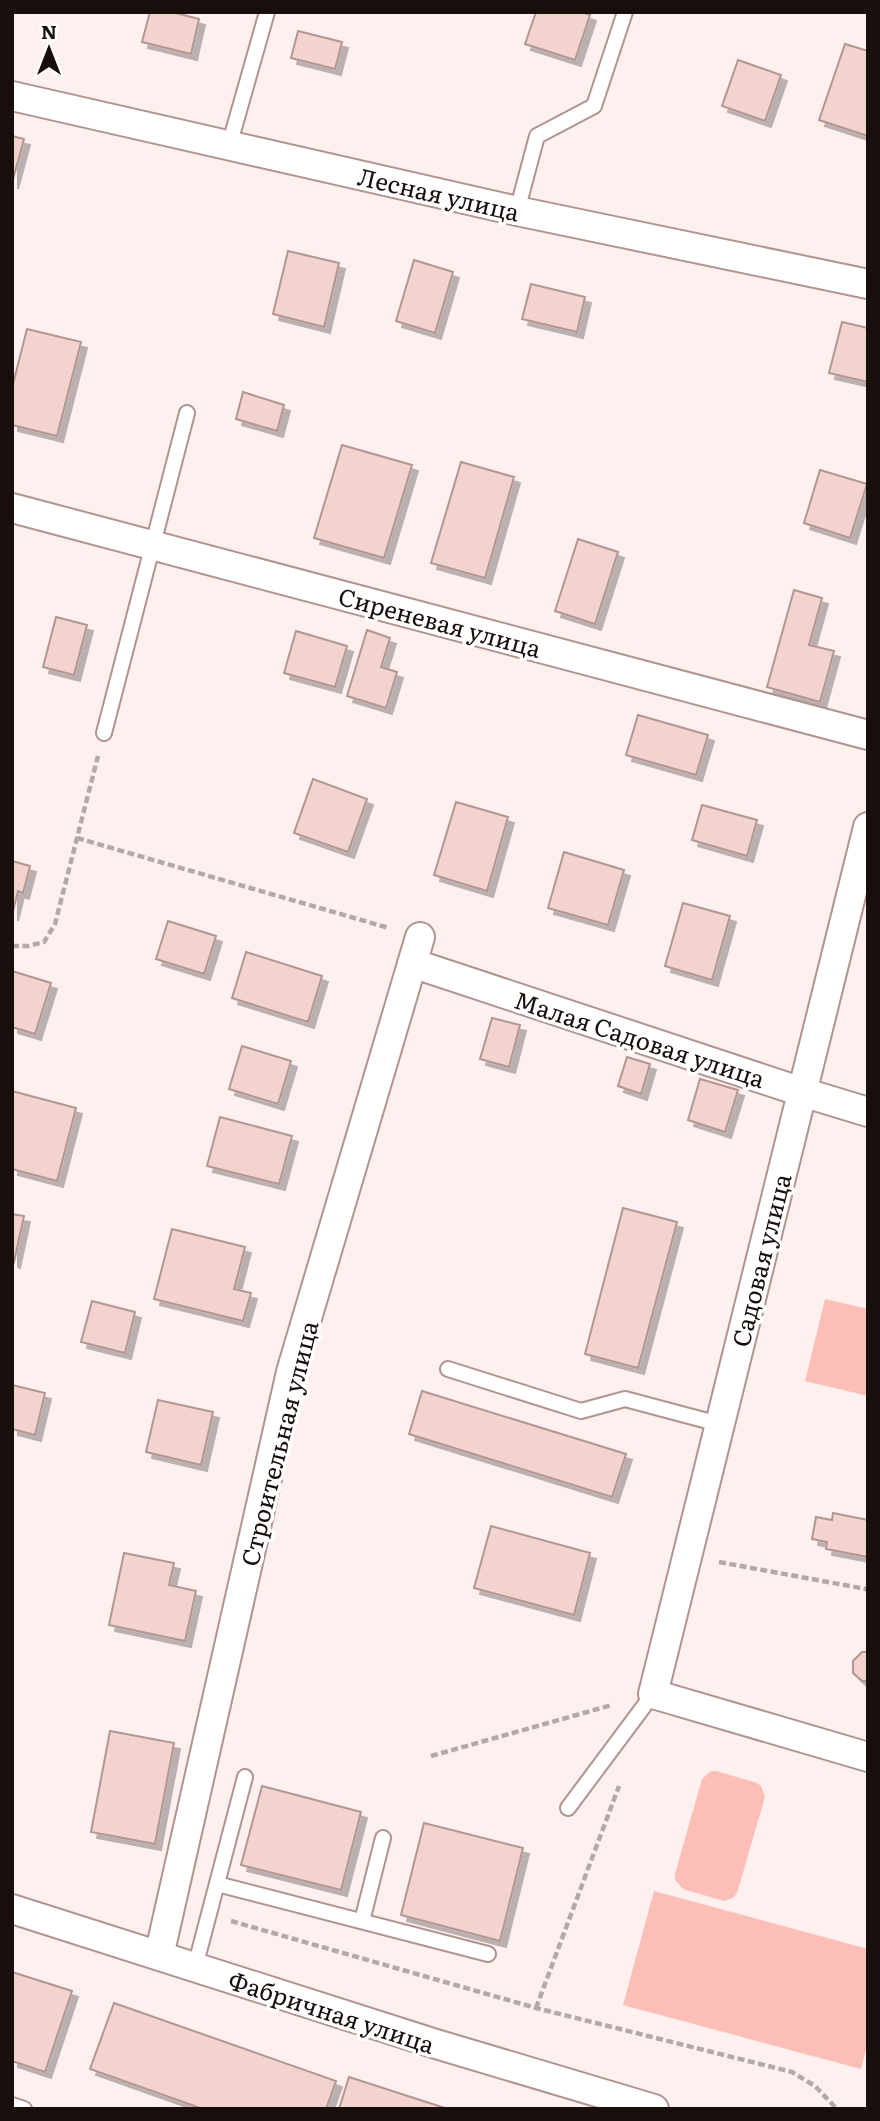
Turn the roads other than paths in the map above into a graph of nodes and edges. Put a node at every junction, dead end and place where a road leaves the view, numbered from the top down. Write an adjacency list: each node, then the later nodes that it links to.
1 (267, 12): 4 (lane)
2 (625, 12): 5 (lane)
3 (12, 96): 4 (street, Лесная улица)
4 (229, 146): 5 (street, Лесная улица)
5 (517, 211): 6 (street, Лесная улица)
6 (868, 284)
7 (187, 413): 9 (lane)
8 (12, 508): 9 (street, Сиреневая улица)
9 (153, 545): 10 (lane); 11 (street, Сиреневая улица)
10 (104, 733)
11 (868, 735)
12 (868, 827): 14 (street, Садовая улица)
13 (416, 950): 14 (street, Малая Садовая улица); 27 (street, Строительная улица)
14 (802, 1092): 15 (street, Малая Садовая улица); 17 (street, Садовая улица)
15 (868, 1112)
16 (448, 1369): 17 (lane)
17 (719, 1424): 18 (street, Садовая улица)
18 (653, 1693): 19 (street); 21 (lane)
19 (868, 1757)
20 (245, 1777): 23 (lane)
21 (568, 1808)
22 (383, 1838): 25 (lane)
23 (217, 1884): 25 (lane); 28 (lane)
24 (12, 1909): 27 (street, Фабричная улица)
25 (362, 1922): 26 (lane)
26 (488, 1954)
27 (159, 1956): 28 (street, Фабричная улица)
28 (195, 1967): 31 (street, Фабричная улица)
29 (12, 2105): 30 (lane)
30 (24, 2109)
31 (654, 2109)

